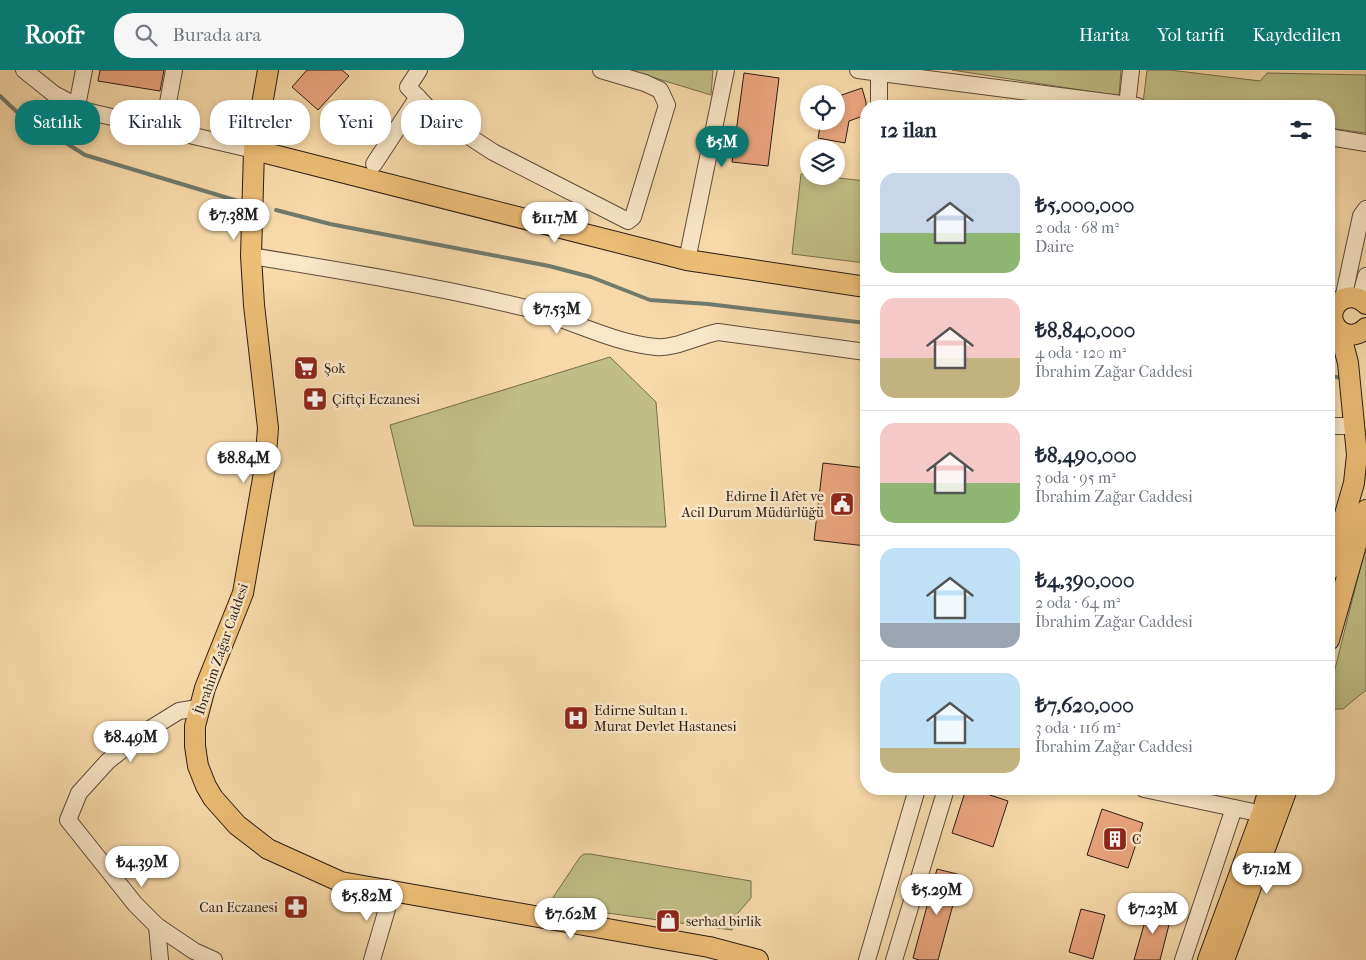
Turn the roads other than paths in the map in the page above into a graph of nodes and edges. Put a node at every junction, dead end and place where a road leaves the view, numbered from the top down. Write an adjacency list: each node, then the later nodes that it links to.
1 (24, 70): 12 (street)
2 (84, 70): 13 (street)
3 (174, 70): 14 (street)
4 (268, 70): 21 (main road, İbrahim Zağar Caddesi)
5 (420, 70): 11 (street)
6 (600, 70): 11 (street)
7 (726, 70): 25 (street)
8 (858, 70): 10 (street)
9 (1130, 70): 17 (street)
10 (879, 72): 15 (street); 16 (street)
11 (418, 97): 22 (street)
12 (66, 100)
13 (78, 100)
14 (168, 100)
15 (879, 100)
16 (1087, 100)
17 (1131, 100)
18 (200, 138): 21 (street)
19 (1335, 138): 20 (street)
20 (1366, 143)
21 (254, 150): 24 (main road, İbrahim Zağar Caddesi); 25 (main road)
22 (374, 164)
23 (1366, 209): 28 (street)
24 (251, 256): 33 (street); 39 (main road, İbrahim Zağar Caddesi)
25 (687, 260): 27 (main road)
26 (1366, 276): 28 (street)
27 (860, 286)
28 (1359, 298): 29 (main road)
29 (1335, 306)
30 (1335, 327): 31 (main road)
31 (1366, 328)
32 (1335, 332): 35 (main road)
33 (860, 351)
34 (1335, 426): 35 (street)
35 (1355, 426): 37 (main road)
36 (1366, 510): 38 (main road)
37 (1335, 549)
38 (1335, 619)
39 (198, 708): 47 (main road, İbrahim Zağar Caddesi); 48 (street)
40 (915, 795): 53 (street)
41 (944, 795): 54 (street)
42 (1172, 795): 45 (street)
43 (1270, 795): 46 (main road)
44 (1283, 795): 46 (main road)
45 (1234, 808): 46 (street); 55 (street)
46 (1270, 816): 56 (main road); 57 (main road)
47 (392, 892): 51 (street); 52 (main road, İbrahim Zağar Caddesi)
48 (157, 926): 49 (street); 50 (street)
49 (160, 960)
50 (214, 960)
51 (372, 960)
52 (758, 960)
53 (867, 960)
54 (894, 960)
55 (1184, 960)
56 (1208, 960)
57 (1224, 960)

